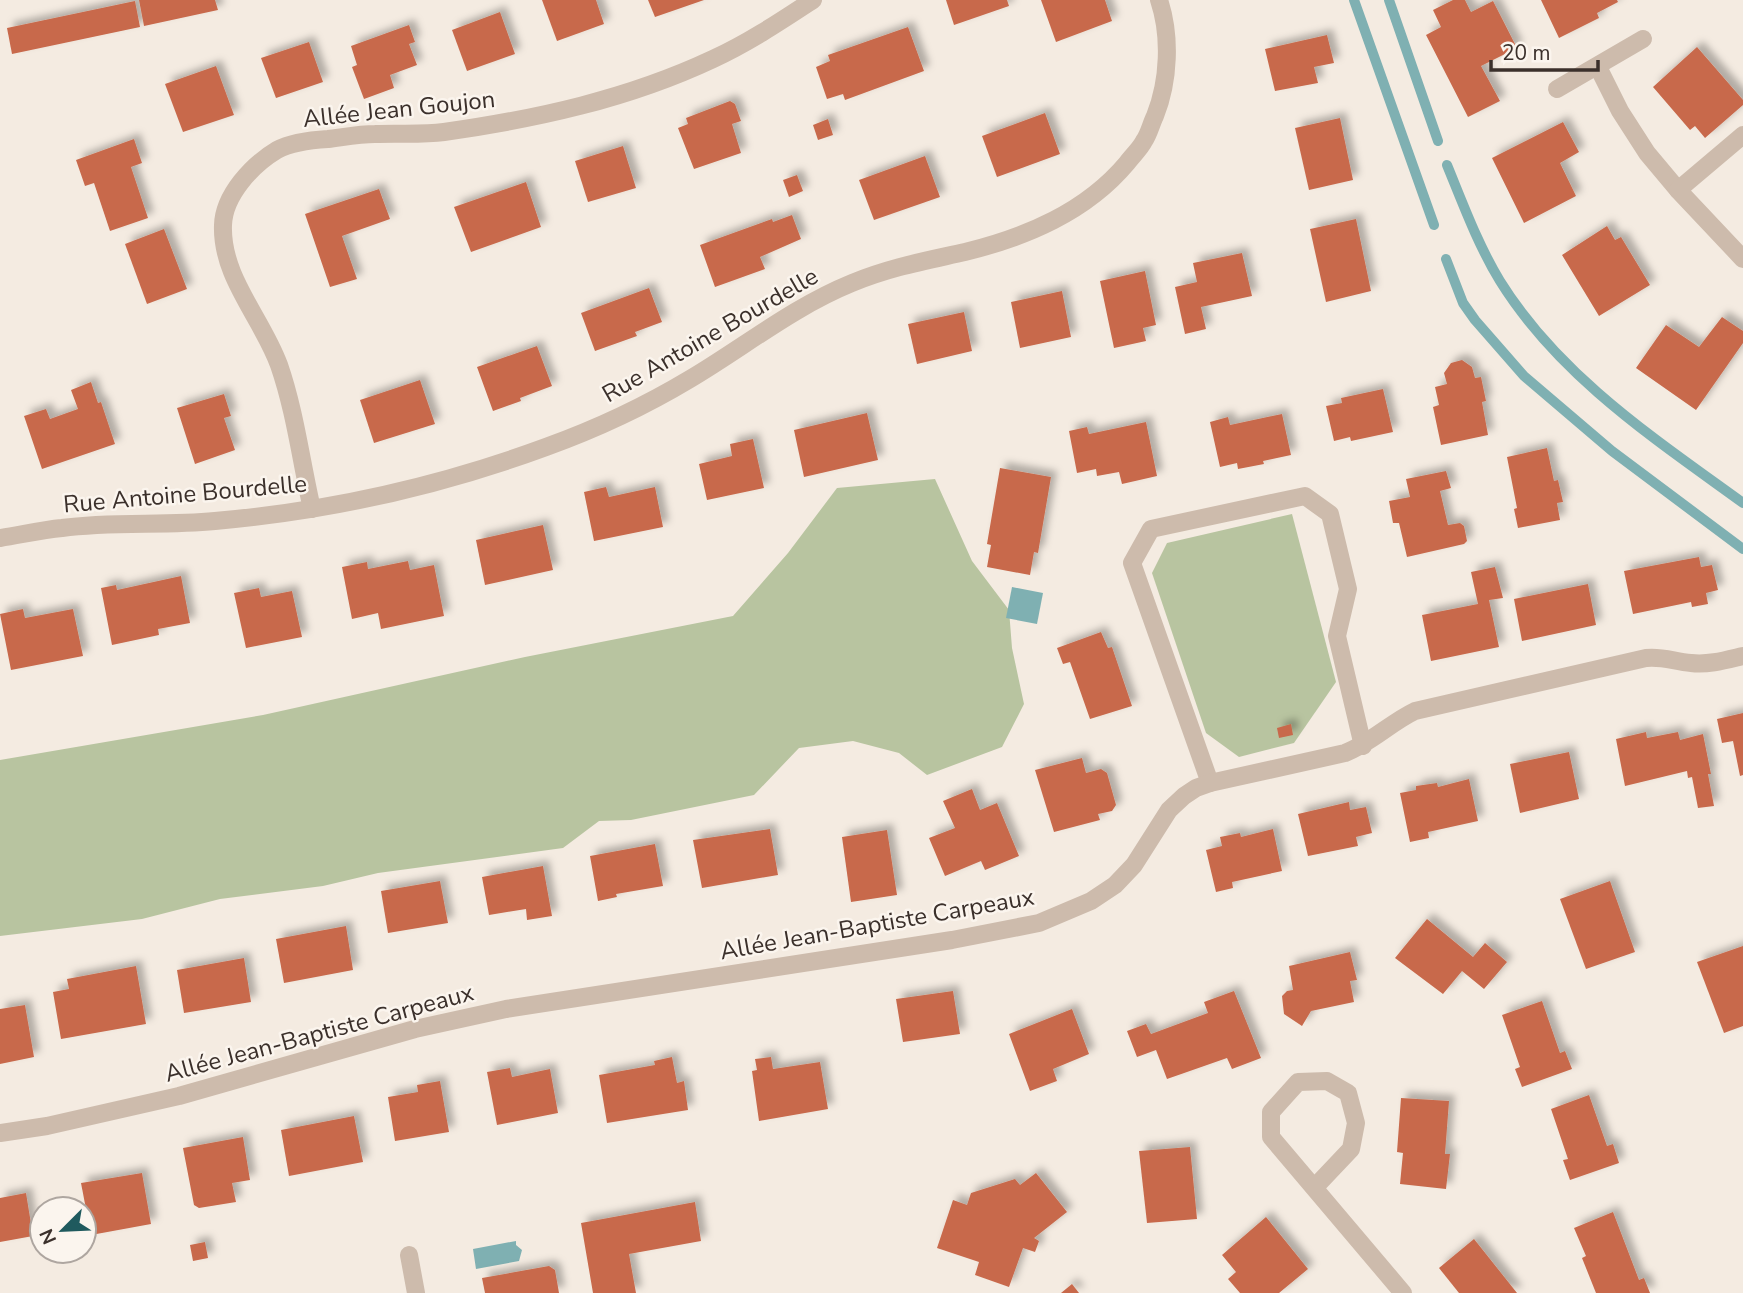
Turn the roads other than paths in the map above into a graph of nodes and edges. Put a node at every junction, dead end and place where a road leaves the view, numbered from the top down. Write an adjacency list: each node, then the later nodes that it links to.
1 (813, 0): 9 (street, Allée Jean Goujon)
2 (1159, 0): 9 (street, Rue Antoine Bourdelle)
3 (1643, 39): 4 (street)
4 (1598, 66): 5 (street); 7 (street)
5 (1557, 89)
6 (1743, 135): 7 (street)
7 (1678, 190): 8 (street)
8 (1743, 258)
9 (312, 509): 10 (street, Rue Antoine Bourdelle)
10 (0, 538)
11 (1743, 656): 12 (street, Allée Jean-Baptiste Carpeaux)
12 (1363, 746): 13 (street, Allée Jean-Baptiste Carpeaux); 13 (street)
13 (1210, 783): 14 (street, Allée Jean-Baptiste Carpeaux)
14 (0, 1133)
15 (1315, 1187): 15 (street); 18 (street)
16 (409, 1255): 17 (street)
17 (416, 1293)
18 (1403, 1293)

